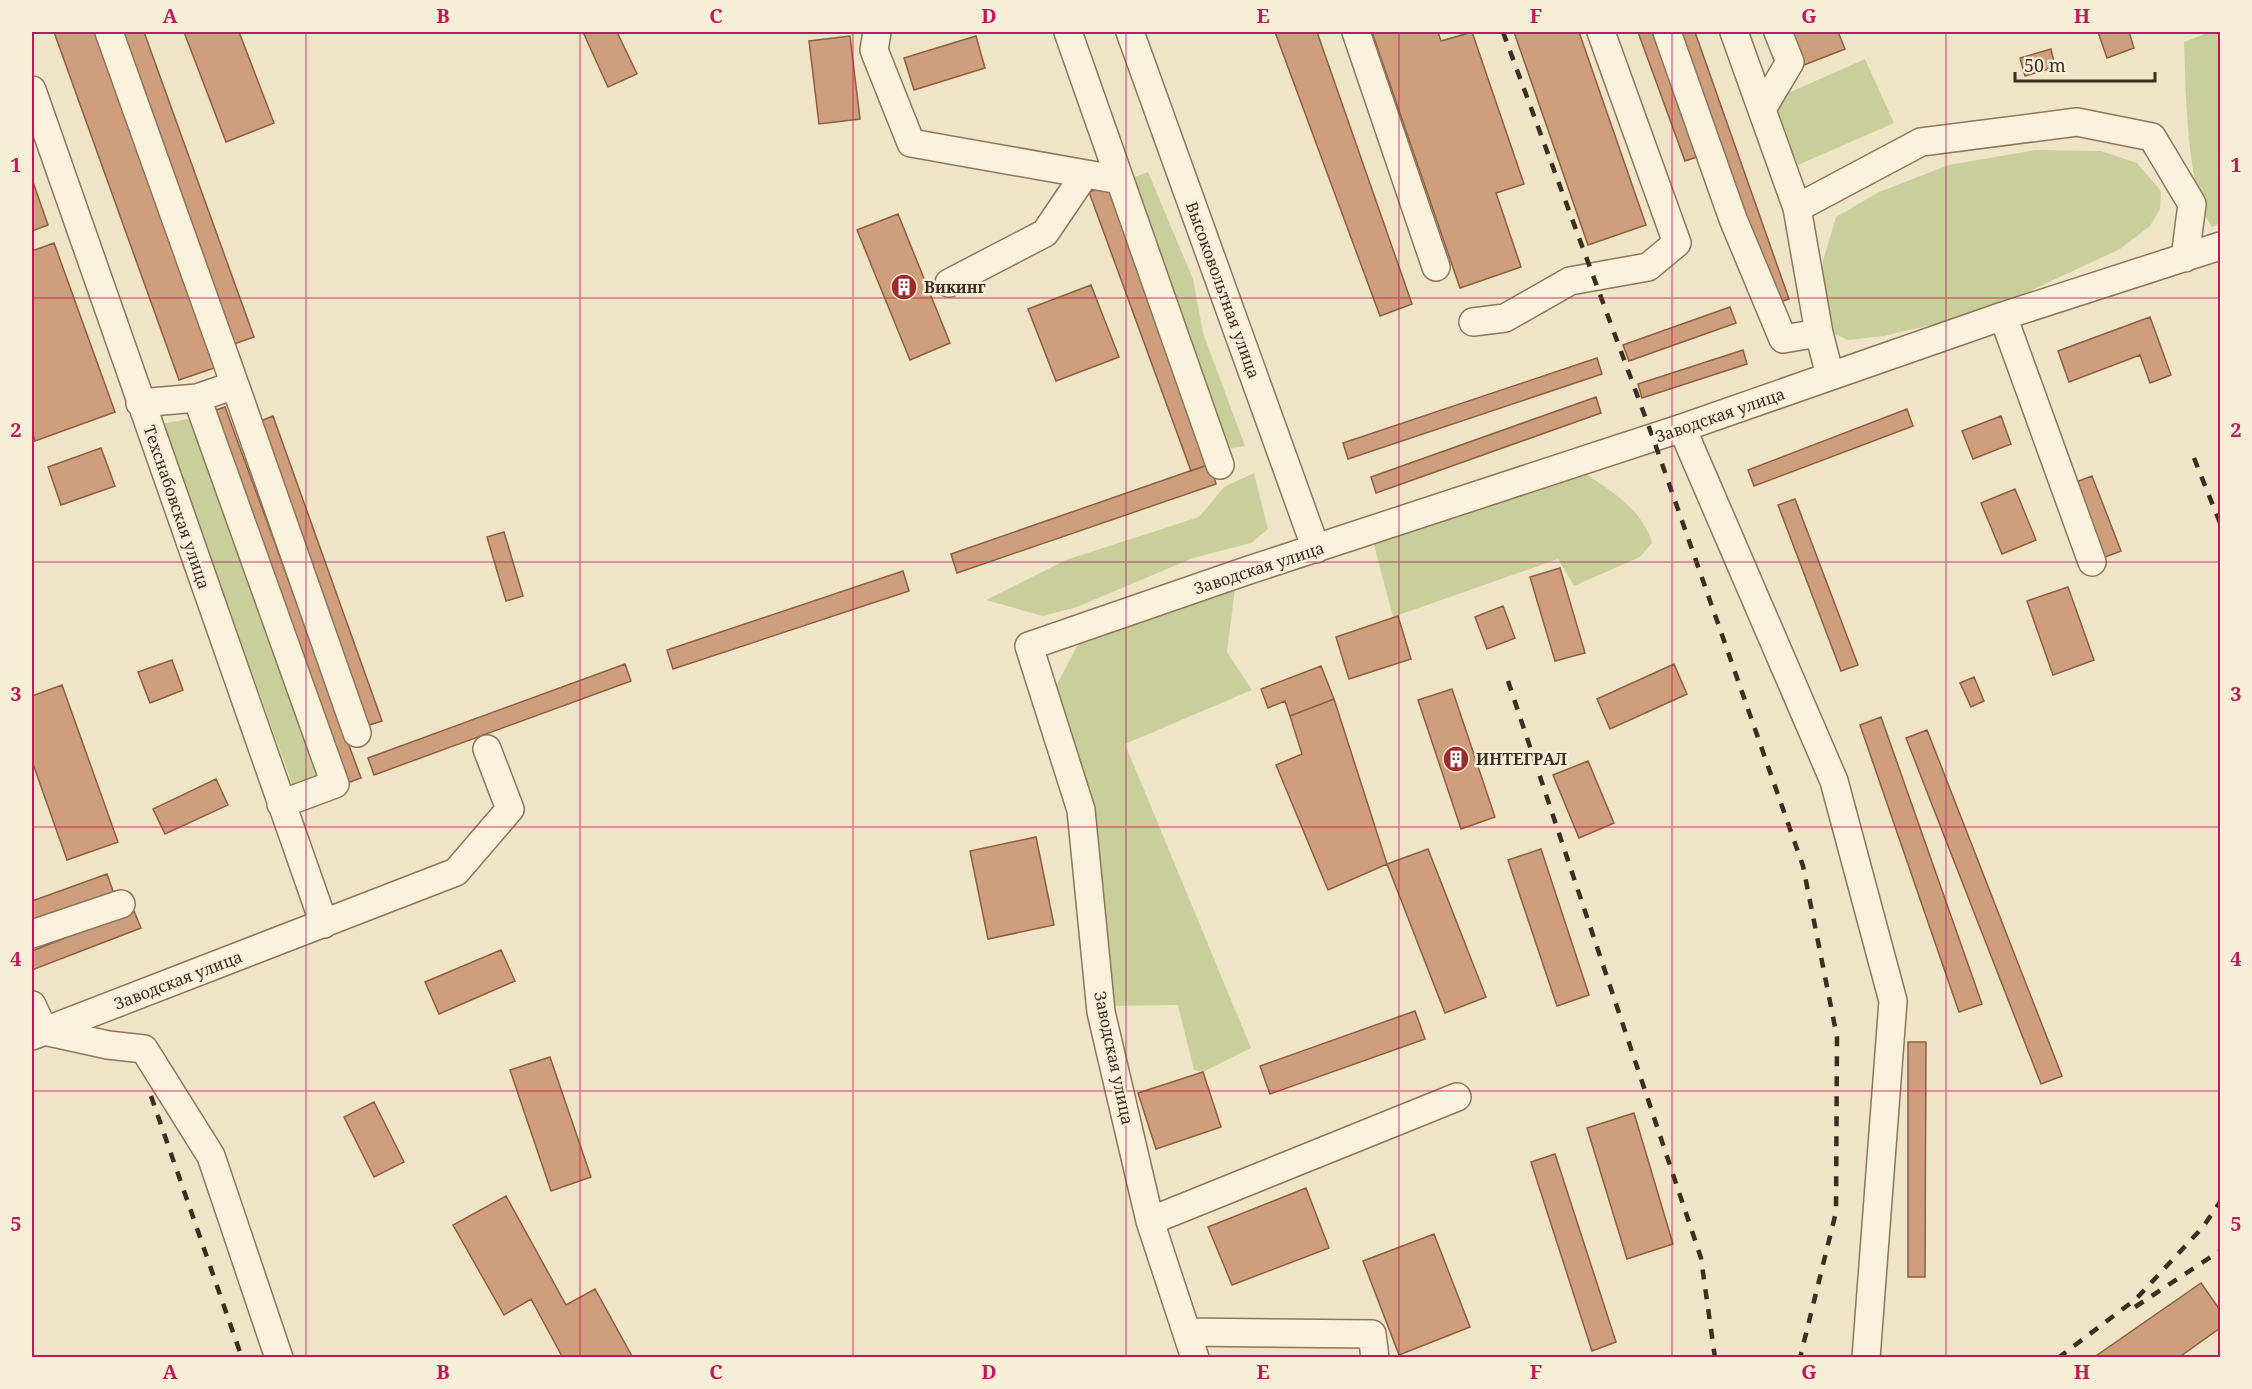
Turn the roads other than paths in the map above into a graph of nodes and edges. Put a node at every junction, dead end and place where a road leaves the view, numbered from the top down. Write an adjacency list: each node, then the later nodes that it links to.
1 (110, 32): 23 (street)
2 (877, 32): 12 (street)
3 (1068, 32): 13 (street)
4 (1130, 32): 28 (street, Высоковольтная улица)
5 (1356, 32): 17 (street)
6 (1601, 32): 20 (street)
7 (1667, 32): 21 (street)
8 (1734, 32): 11 (street)
9 (1778, 32): 11 (street)
10 (32, 90): 25 (street, Техснабовская улица)
11 (1762, 109): 14 (street)
12 (1085, 174): 13 (street); 18 (street)
13 (1120, 180): 27 (street)
14 (1797, 208): 16 (street); 21 (street)
15 (2220, 246): 16 (street, Заводская улица)
16 (2185, 258): 19 (street, Заводская улица)
17 (1436, 267)
18 (949, 283)
19 (2003, 316): 22 (street, Заводская улица); 29 (street)
20 (1473, 322)
21 (1819, 333): 22 (street)
22 (1830, 376): 26 (street, Заводская улица)
23 (235, 385): 24 (street); 30 (street)
24 (197, 398): 25 (street); 32 (street)
25 (140, 403): 32 (street, Техснабовская улица)
26 (1682, 428): 28 (street, Заводская улица); 43 (street)
27 (1220, 465)
28 (1316, 549): 39 (street, Заводская улица)
29 (2092, 562)
30 (357, 733)
31 (488, 749): 34 (street, Заводская улица)
32 (281, 804): 34 (street, Техснабовская улица)
33 (121, 904): 35 (street)
34 (324, 924): 37 (street, Заводская улица)
35 (32, 934)
36 (32, 1005): 37 (street)
37 (38, 1033): 41 (street)
38 (1457, 1097): 39 (street)
39 (1150, 1221): 40 (street, Заводская улица)
40 (1191, 1345): 42 (street)
41 (279, 1358)
42 (1375, 1358)
43 (1866, 1358)

